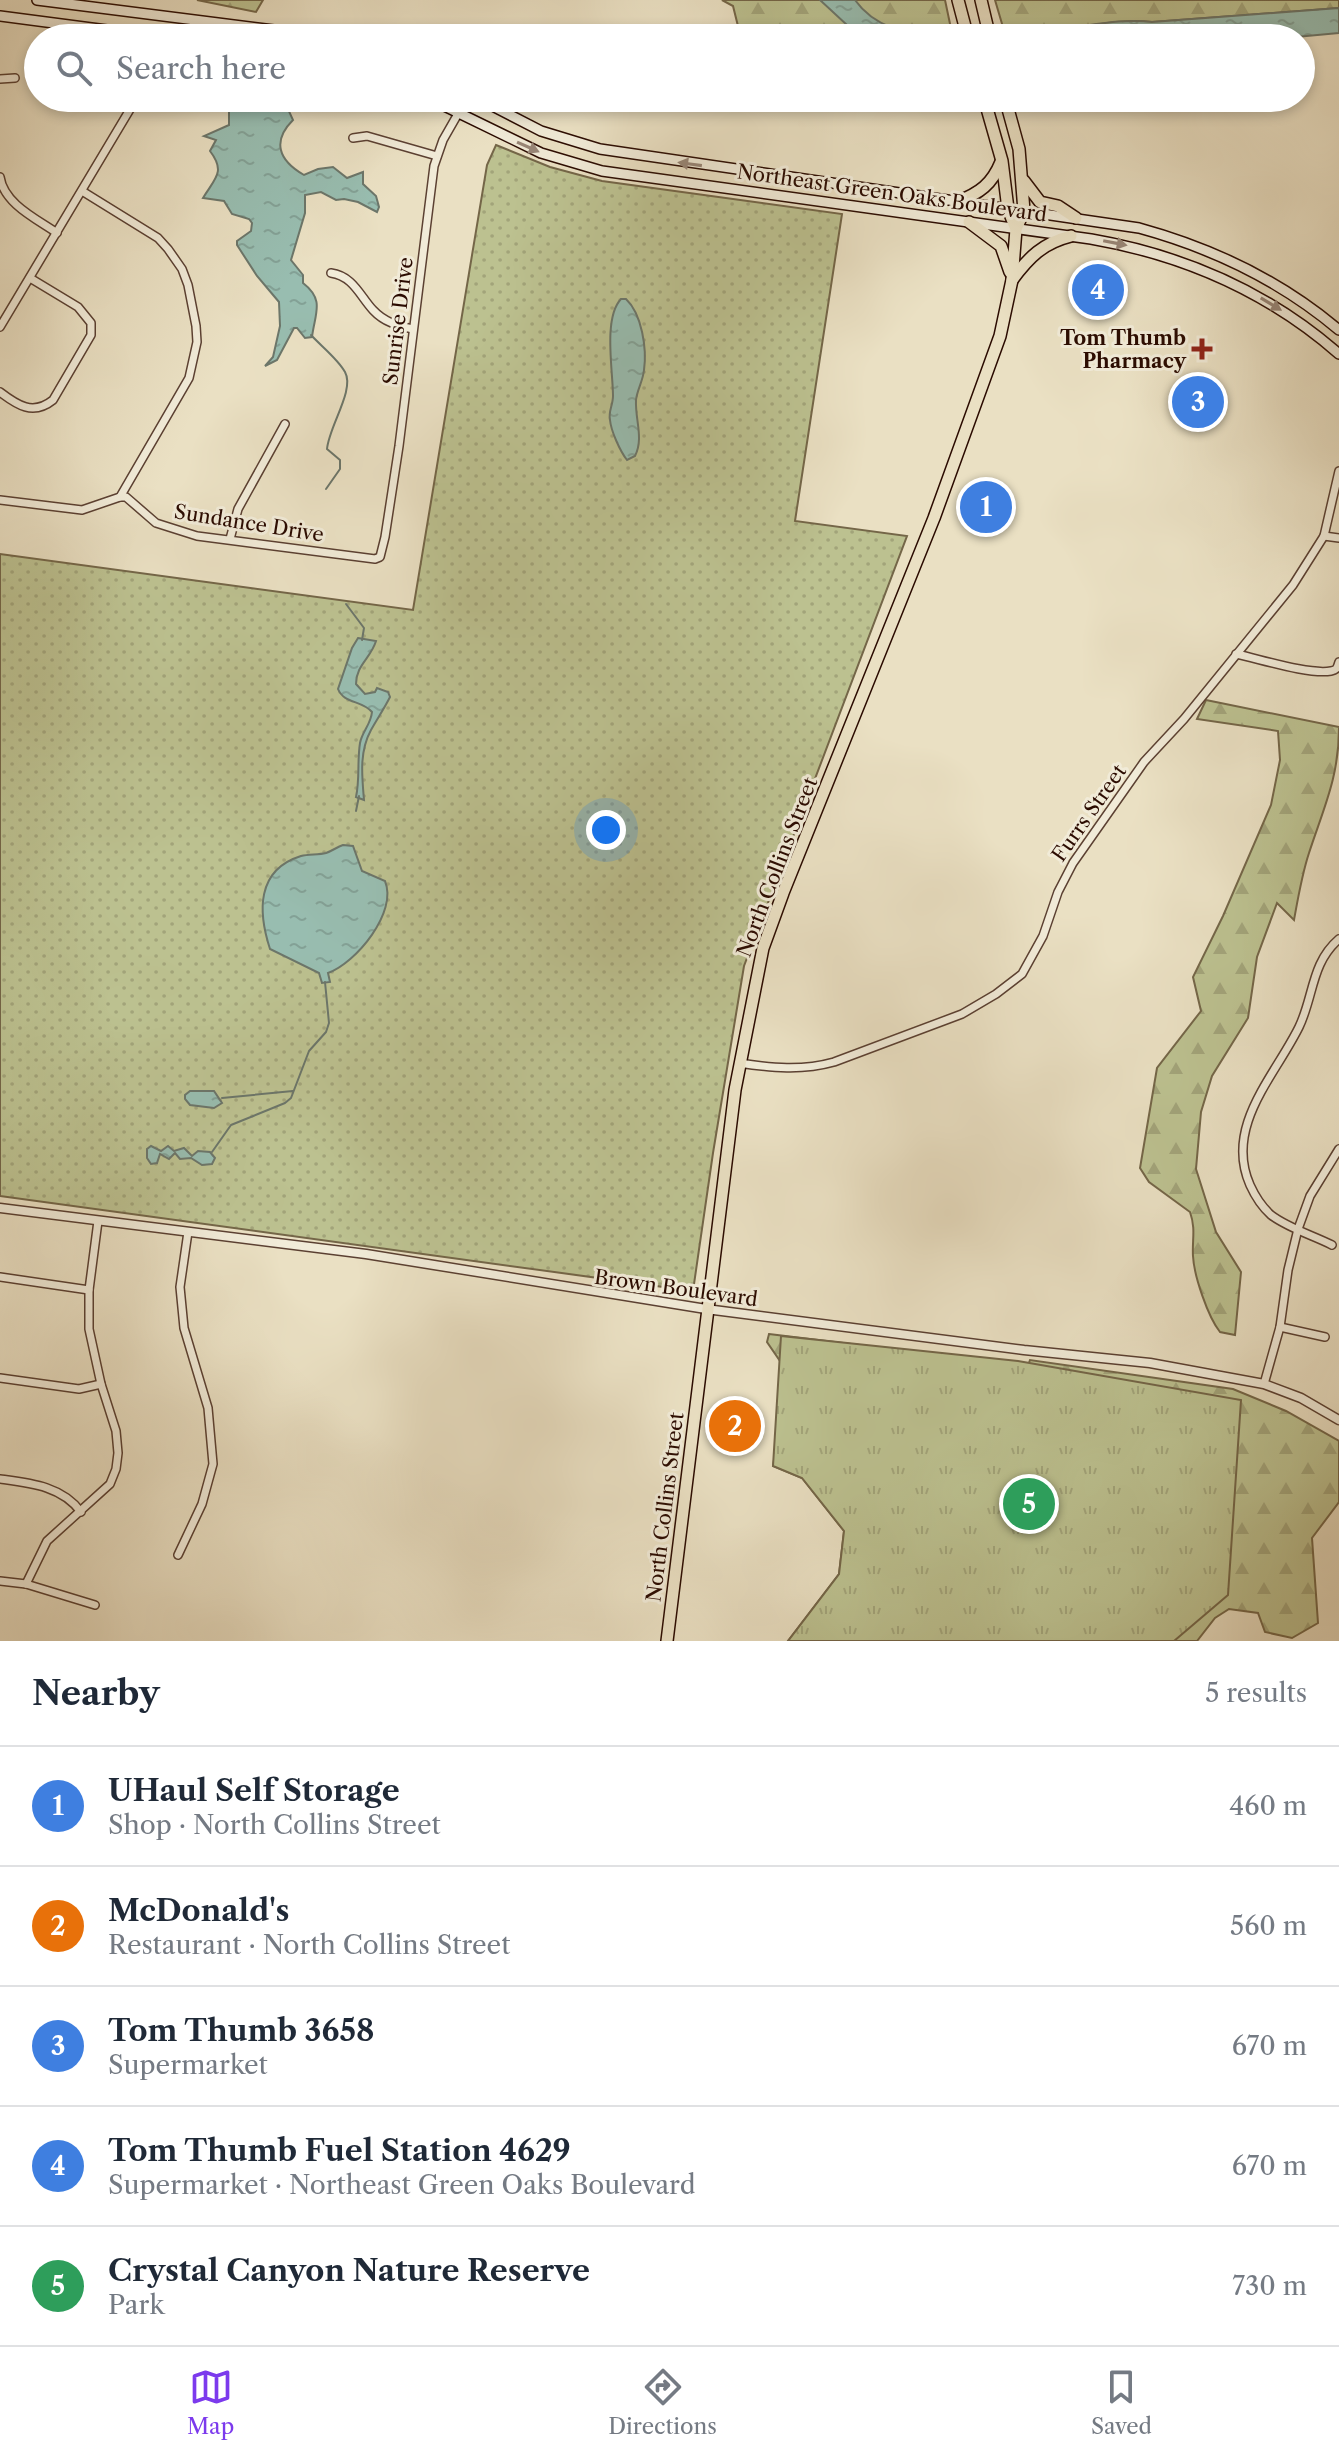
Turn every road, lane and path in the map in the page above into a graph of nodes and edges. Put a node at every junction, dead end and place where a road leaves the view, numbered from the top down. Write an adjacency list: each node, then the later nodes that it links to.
1 (37, 0): 6 (main road)
2 (958, 0): 7 (main road)
3 (981, 0): 8 (main road)
4 (0, 16): 5 (main road)
5 (61, 24)
6 (227, 24)
7 (964, 24)
8 (987, 24)
9 (15, 78): 10 (street)
10 (0, 79)
11 (128, 112): 22 (street)
12 (458, 112): 17 (street, Sunrise Drive); 24 (main road, Northeast Green Oaks Boulevard, one-way to 24)
13 (504, 112): 21 (main road, Northeast Green Oaks Boulevard, one-way to 13)
14 (988, 112): 18 (main road, North Collins Street)
15 (1009, 112): 19 (main road, North Collins Street)
16 (353, 138): 17 (street)
17 (437, 156): 38 (street, Sunrise Drive)
18 (1002, 161): 23 (main road); 25 (main road, North Collins Street)
19 (1022, 176): 26 (main road, North Collins Street); 27 (main road)
20 (0, 177): 30 (street)
21 (850, 186): 23 (main road, Northeast Green Oaks Boulevard); 24 (main road)
22 (82, 191): 30 (street); 44 (street)
23 (957, 202): 25 (main road, Northeast Green Oaks Boulevard)
24 (848, 206): 28 (main road, Northeast Green Oaks Boulevard)
25 (1008, 209): 26 (main road, Northeast Green Oaks Boulevard); 29 (main road, North Collins Street)
26 (1024, 211): 27 (main road, Northeast Green Oaks Boulevard); 29 (main road, North Collins Street)
27 (1076, 218): 32 (main road, Northeast Green Oaks Boulevard)
28 (969, 222): 29 (main road, Northeast Green Oaks Boulevard); 36 (main road)
29 (1016, 229): 31 (main road, Northeast Green Oaks Boulevard); 36 (main road, North Collins Street)
30 (57, 233): 35 (street)
31 (1071, 236): 33 (main road, Northeast Green Oaks Boulevard, one-way to 33); 36 (main road)
32 (1211, 252): 33 (main road); 39 (main road, Northeast Green Oaks Boulevard)
33 (1203, 269): 40 (main road, Northeast Green Oaks Boulevard, one-way to 40)
34 (331, 273): 38 (street)
35 (30, 278): 37 (street); 41 (street)
36 (1012, 280): 53 (main road, North Collins Street)
37 (0, 327)
38 (413, 329): 49 (street, Sunrise Drive)
39 (1339, 330)
40 (1339, 354)
41 (0, 392)
42 (285, 424): 48 (street)
43 (1339, 471): 46 (street, Furrs Street)
44 (120, 497): 45 (street); 48 (street, Sundance Drive)
45 (0, 500)
46 (1324, 536): 47 (street); 50 (street, Furrs Street)
47 (1339, 538)
48 (230, 539): 49 (street, Sundance Drive)
49 (381, 555)
50 (1236, 654): 51 (street); 53 (street, Furrs Street)
51 (1339, 662)
52 (1339, 939): 57 (street)
53 (739, 1063): 62 (main road, North Collins Street)
54 (1339, 1149): 57 (street)
55 (0, 1208): 56 (street, Brown Boulevard)
56 (98, 1221): 58 (street, Brown Boulevard); 61 (street)
57 (1298, 1229): 59 (street); 63 (street)
58 (188, 1232): 62 (street, Brown Boulevard); 71 (street)
59 (1332, 1245)
60 (0, 1277): 61 (street)
61 (89, 1290): 66 (street)
62 (706, 1309): 67 (street, Brown Boulevard); 75 (main road, North Collins Street)
63 (1280, 1327): 64 (street); 67 (street)
64 (1325, 1337)
65 (0, 1378): 66 (street)
66 (101, 1384): 70 (street)
67 (1264, 1384): 68 (street, Brown Boulevard)
68 (1339, 1420)
69 (0, 1479): 70 (street)
70 (81, 1512): 73 (street)
71 (178, 1555)
72 (0, 1581): 73 (street)
73 (26, 1584): 74 (street)
74 (95, 1605)
75 (667, 1641)

